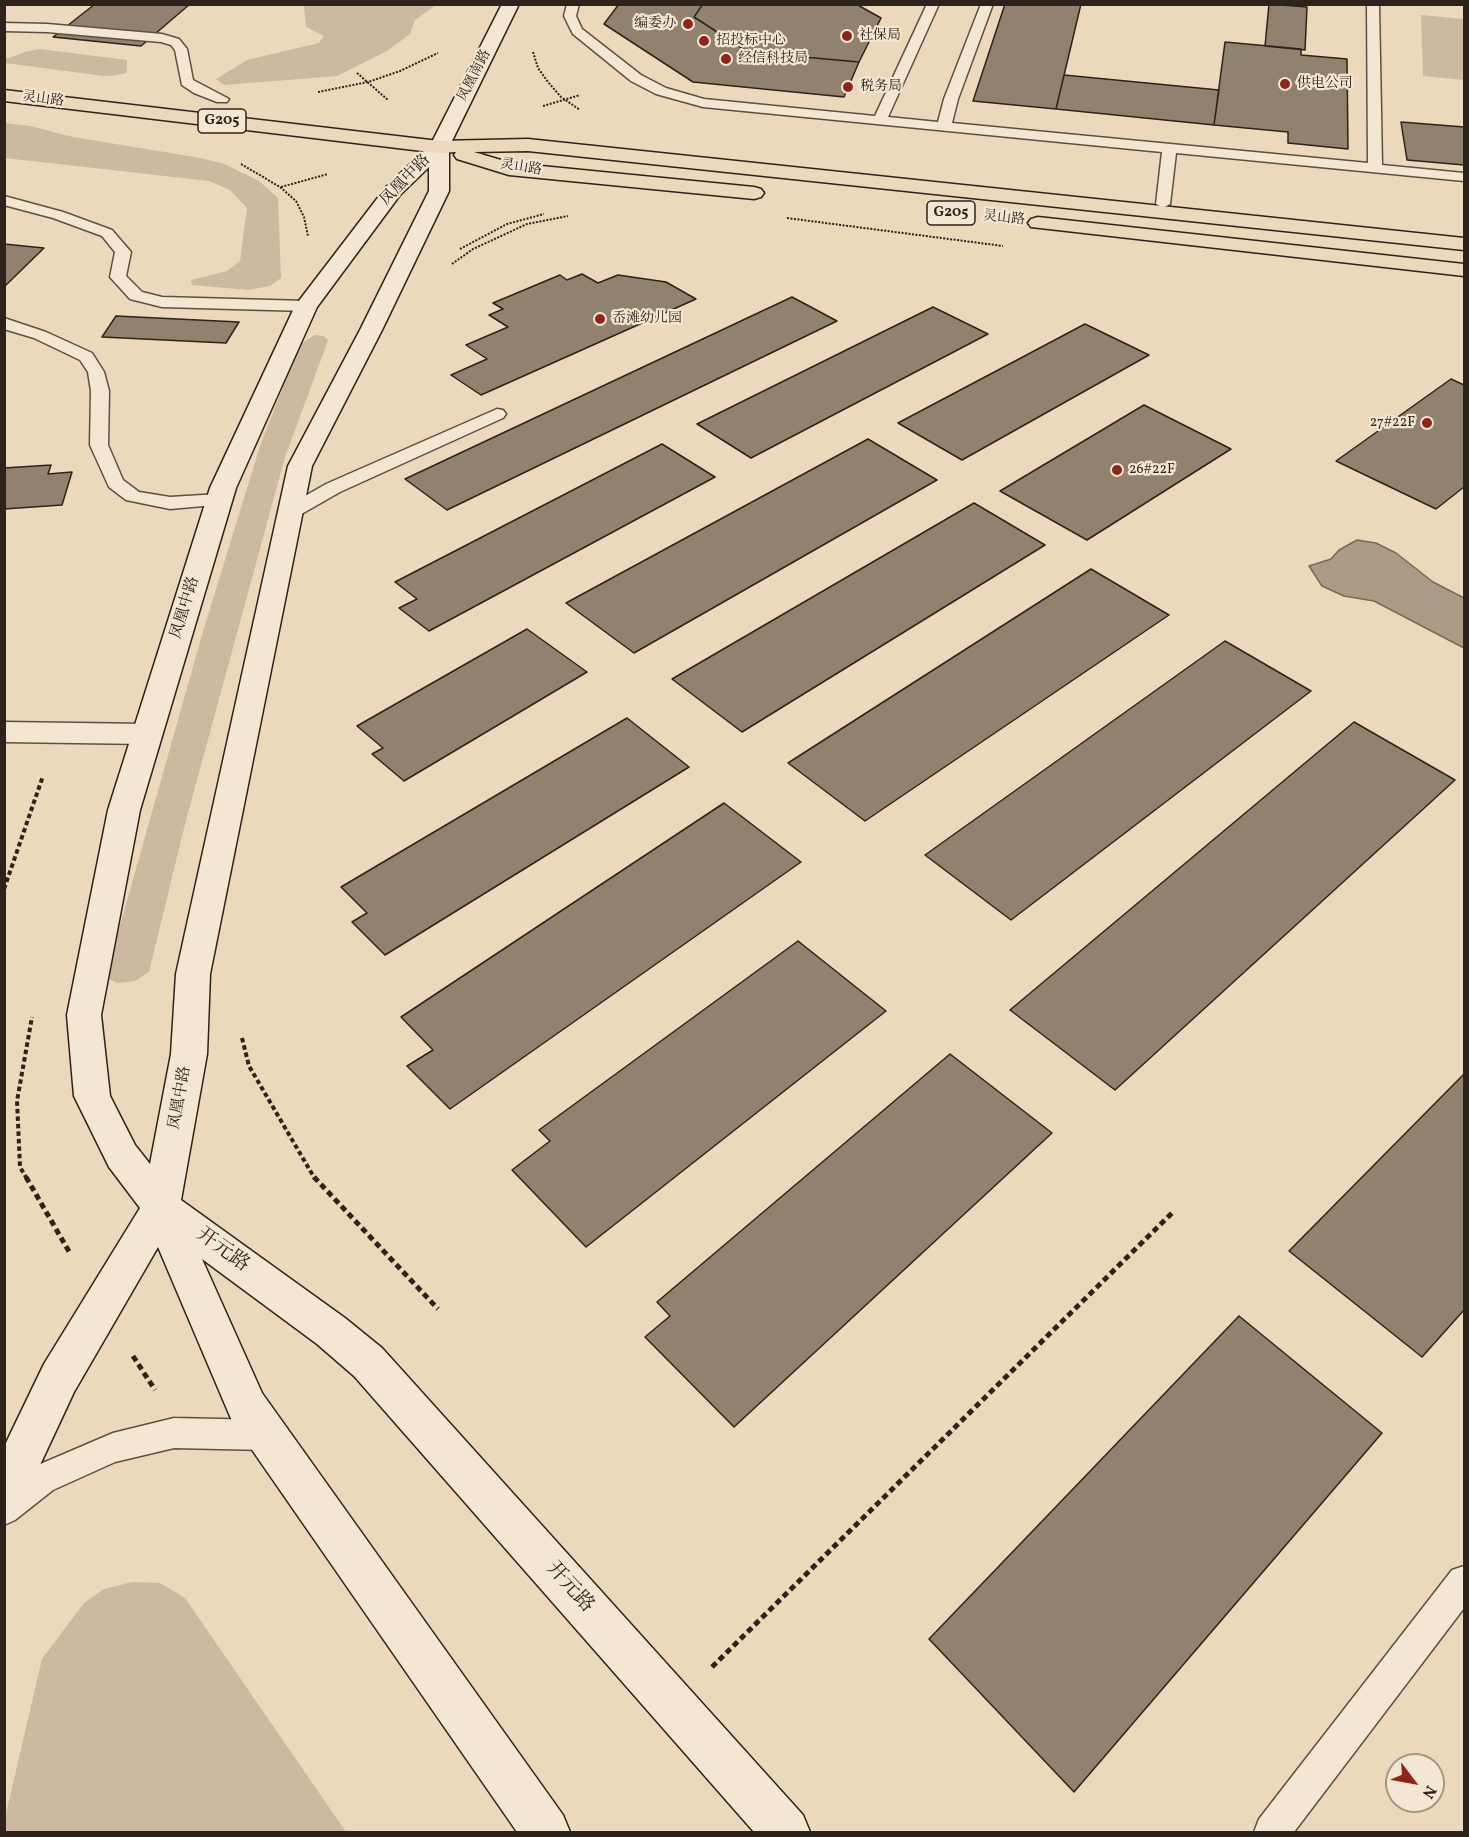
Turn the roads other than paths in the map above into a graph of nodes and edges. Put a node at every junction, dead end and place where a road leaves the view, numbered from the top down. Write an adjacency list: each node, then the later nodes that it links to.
1 (511, 4): 11 (main road, 凤凰南路)
2 (573, 4): 9 (lane)
3 (933, 4): 9 (lane)
4 (987, 4): 10 (lane)
5 (1373, 4): 13 (lane)
6 (4, 27): 8 (lane)
7 (4, 95): 11 (highway, 灵山路 / G205)
8 (222, 99)
9 (879, 121): 10 (lane)
10 (944, 127): 12 (lane)
11 (439, 147): 15 (highway, 灵山路 / G205); 19 (highway, 灵山路); 21 (main road, 凤凰中路); 25 (main road, 凤凰中路)
12 (1169, 149): 13 (lane); 17 (lane)
13 (1375, 169): 14 (lane)
14 (1464, 177)
15 (768, 194)
16 (4, 200): 21 (lane)
17 (1163, 204)
18 (1018, 221): 20 (highway, 灵山路)
19 (1464, 244)
20 (1464, 270)
21 (306, 306): 24 (main road, 凤凰中路)
22 (4, 323): 24 (lane)
23 (497, 414): 25 (lane)
24 (219, 500): 27 (main road, 凤凰中路)
25 (291, 512): 28 (main road, 凤凰中路)
26 (4, 732): 27 (main road)
27 (147, 734): 28 (main road, 凤凰中路)
28 (161, 1207): 29 (main road, 开元路); 30 (main road, 凤凰中路); 34 (main road, 开元路)
29 (266, 1435): 31 (lane); 33 (main road, 开元路)
30 (4, 1495)
31 (4, 1509)
32 (1464, 1582): 35 (lane)
33 (546, 1833)
34 (786, 1833)
35 (1272, 1833)

